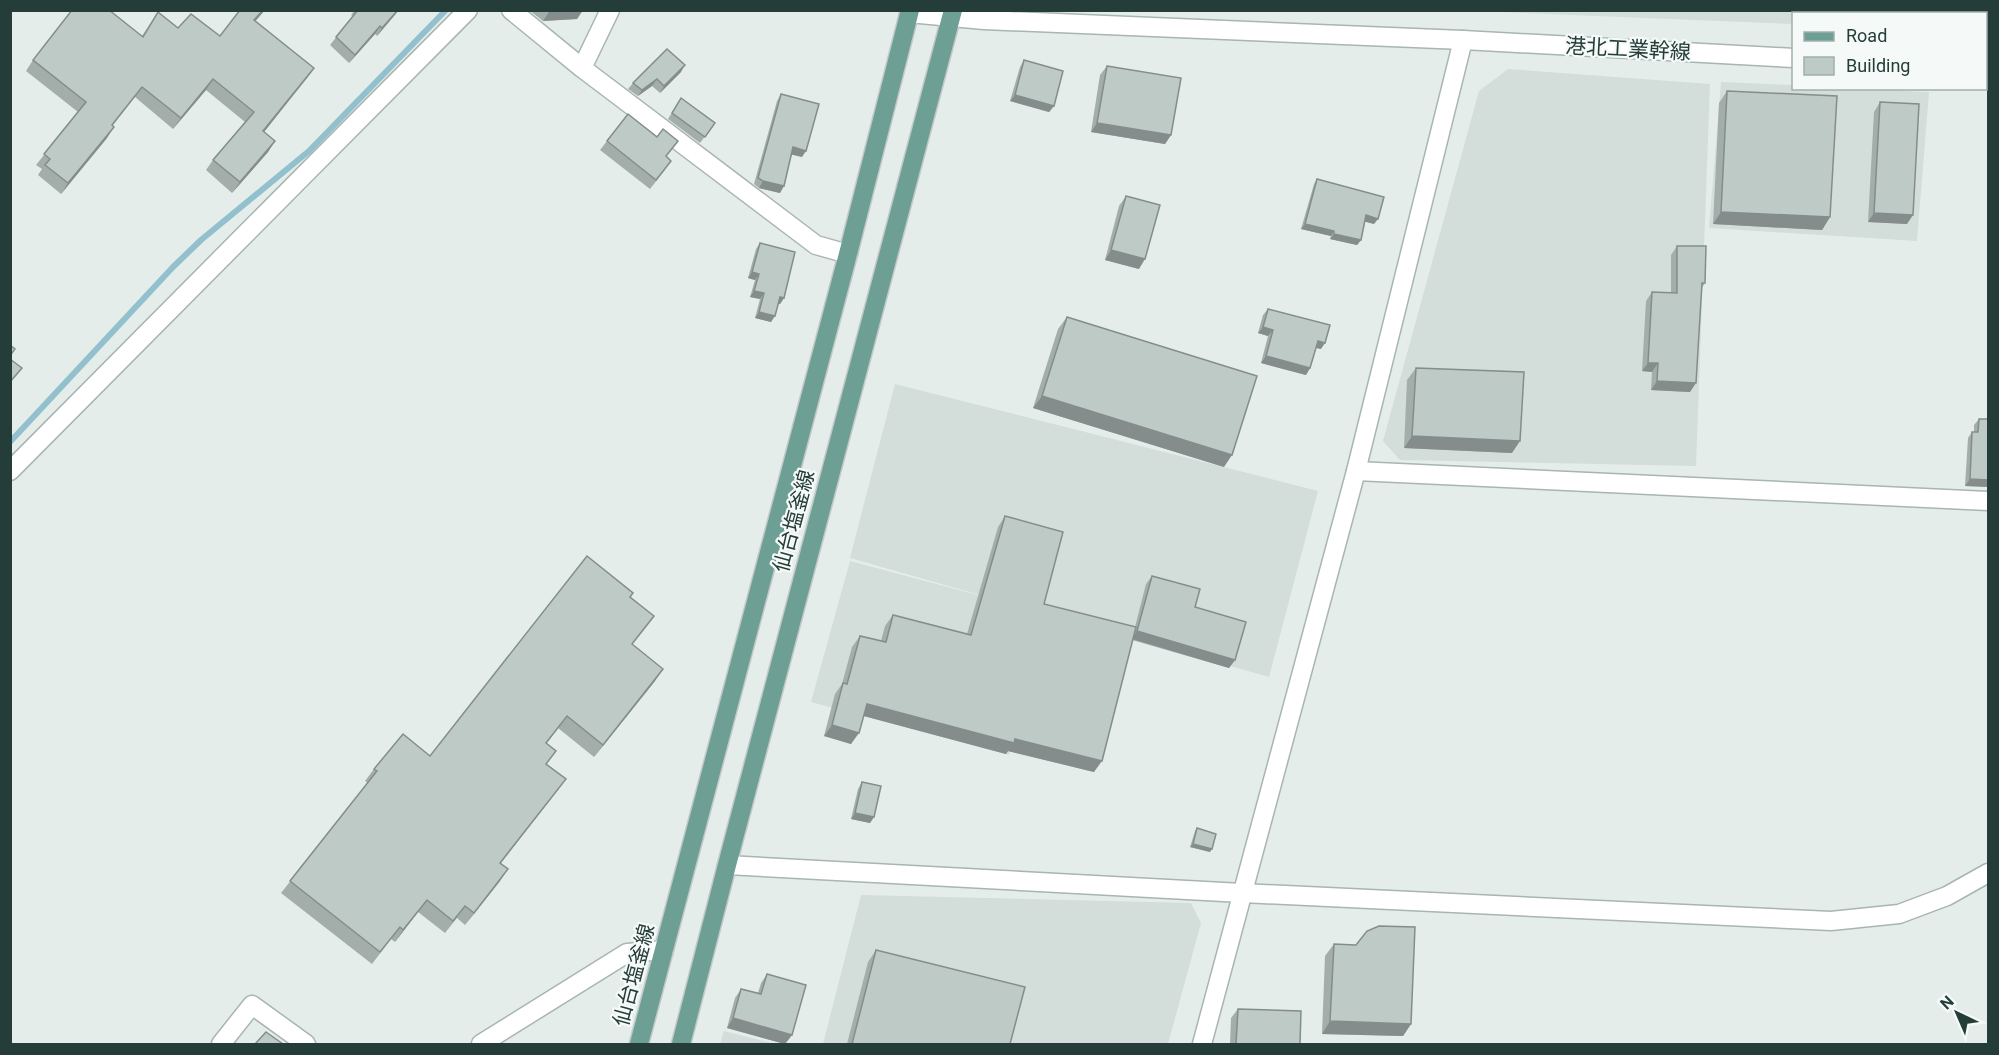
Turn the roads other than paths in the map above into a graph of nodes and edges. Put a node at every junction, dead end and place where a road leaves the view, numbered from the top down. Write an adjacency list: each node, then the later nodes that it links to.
1 (468, 10): 10 (street)
2 (511, 10): 8 (street)
3 (610, 10): 8 (street)
4 (910, 12): 5 (street, 港北工業幹線); 9 (main road, 仙台塩釜線)
5 (952, 14): 6 (street, 港北工業幹線); 13 (main road, 仙台塩釜線)
6 (1463, 40): 7 (street, 港北工業幹線); 11 (street)
7 (1792, 58)
8 (582, 68): 9 (street)
9 (848, 254): 16 (main road, 仙台塩釜線)
10 (10, 471)
11 (1356, 471): 12 (street); 15 (street)
12 (1989, 501)
13 (727, 865): 15 (street); 21 (main road, 仙台塩釜線)
14 (1989, 873): 15 (street)
15 (1242, 893): 22 (street)
16 (664, 950): 19 (street); 20 (main road, 仙台塩釜線)
17 (221, 1044): 18 (street)
18 (306, 1044)
19 (481, 1044)
20 (639, 1044)
21 (681, 1044)
22 (1202, 1044)

